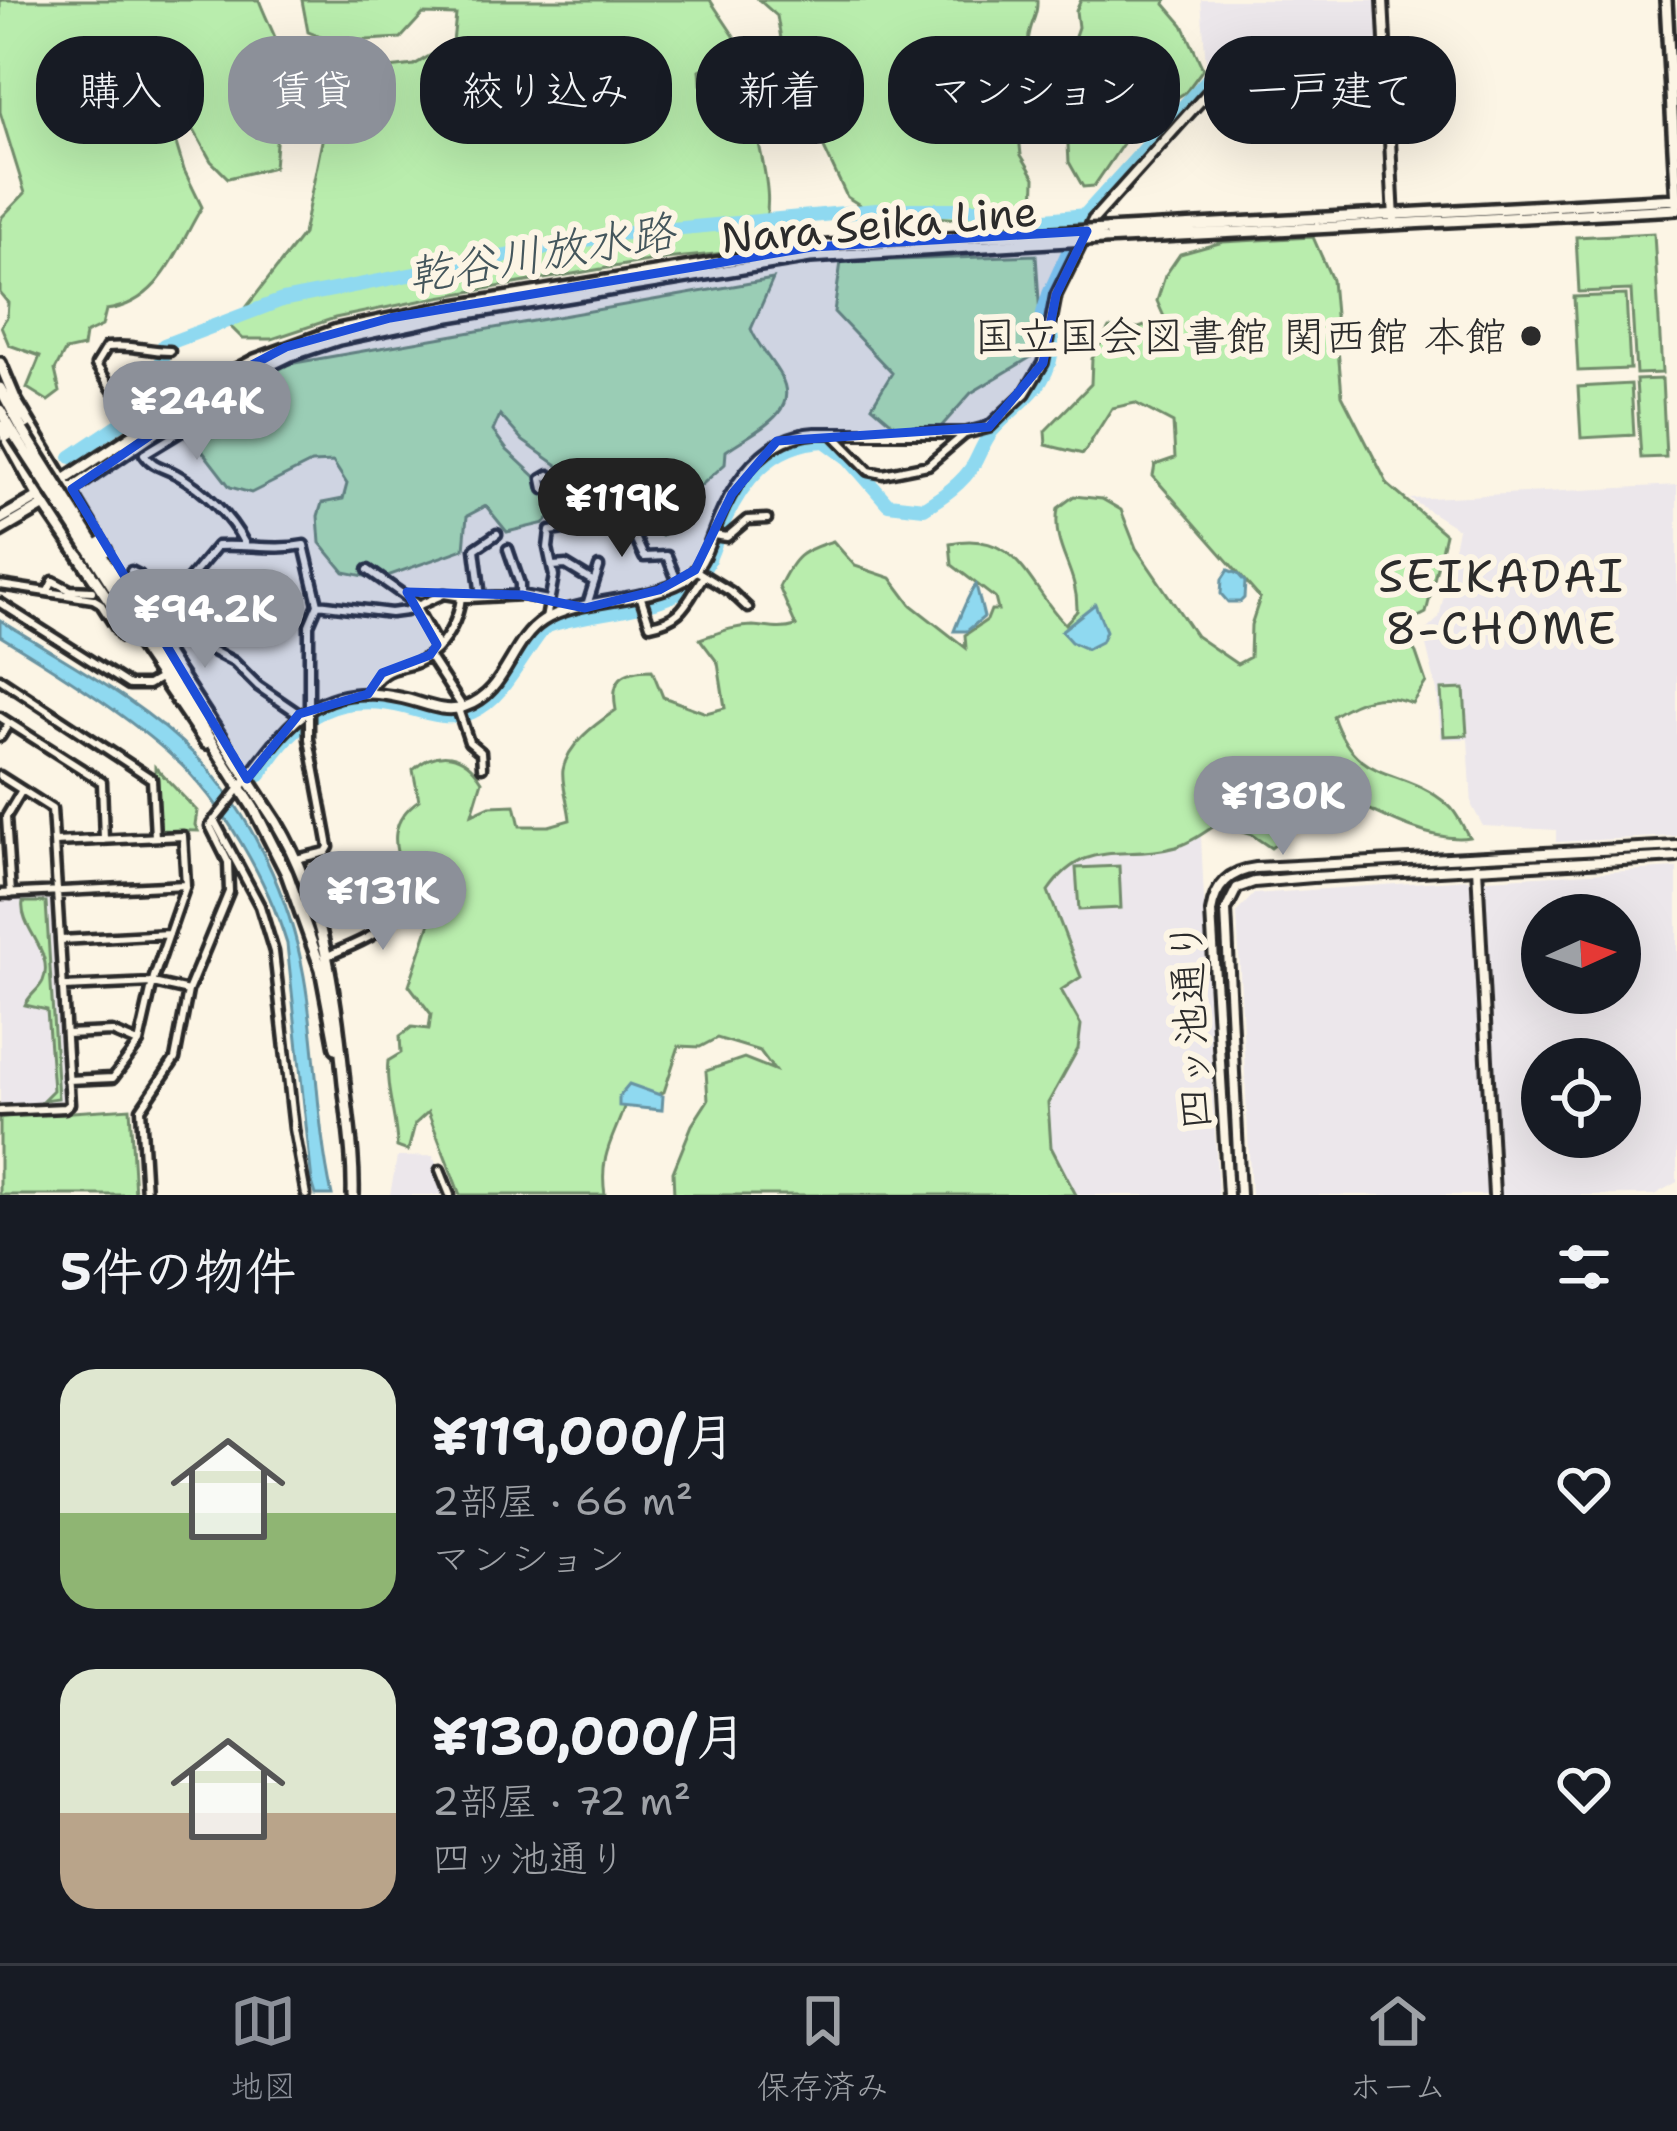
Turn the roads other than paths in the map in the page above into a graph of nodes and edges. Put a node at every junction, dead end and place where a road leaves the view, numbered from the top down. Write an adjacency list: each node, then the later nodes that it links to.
1 (1383, 0): 3 (street)
2 (1666, 0): 6 (main road, Nara Seika Line)
3 (1385, 36)
4 (1204, 98): 15 (street)
5 (1390, 144): 7 (street)
6 (1677, 203): 7 (main road, Nara Seika Line)
7 (1394, 218): 11 (main road, Nara Seika Line, bridge)
8 (170, 351): 11 (street)
9 (0, 363): 18 (main road)
10 (0, 388): 16 (main road)
11 (190, 402): 18 (main road, Nara Seika Line); 27 (street)
12 (0, 410): 16 (main road)
13 (0, 426): 20 (main road)
14 (832, 433): 15 (street); 15 (street); 25 (street)
15 (966, 433)
16 (19, 434): 26 (main road, bridge)
17 (549, 475): 19 (street)
18 (69, 484): 20 (main road, Nara Seika Line); 51 (main road)
19 (544, 489)
20 (42, 501): 22 (main road, Nara Seika Line); 23 (main road, Nara Seika Line); 52 (main road)
21 (767, 519): 25 (street)
22 (0, 520)
23 (0, 531)
24 (497, 534): 42 (street)
25 (716, 536): 33 (street)
26 (90, 544): 51 (main road); 63 (main road)
27 (245, 544): 39 (street); 46 (street)
28 (508, 549): 40 (street)
29 (553, 566): 34 (street); 35 (street); 44 (street)
30 (599, 567): 34 (street)
31 (368, 570): 47 (street)
32 (131, 571): 39 (street)
33 (699, 573): 35 (street); 43 (street); 49 (street)
34 (594, 582): 48 (street)
35 (678, 583): 43 (street)
36 (0, 585): 37 (street)
37 (47, 591): 38 (street); 52 (street)
38 (92, 591)
39 (150, 595): 58 (street)
40 (520, 595): 42 (street); 44 (street)
41 (461, 597): 42 (street); 47 (street); 53 (street)
42 (481, 597)
43 (641, 599): 48 (street)
44 (548, 600): 50 (street)
45 (0, 603): 55 (street)
46 (318, 604): 47 (street); 58 (street)
47 (417, 607): 53 (street)
48 (585, 608): 50 (street)
49 (748, 608)
50 (546, 619): 59 (street)
51 (145, 620): 66 (main road)
52 (130, 633): 55 (main road)
53 (437, 645): 54 (street)
54 (429, 656): 57 (street); 59 (street)
55 (160, 678): 63 (main road)
56 (0, 679): 69 (street)
57 (368, 694): 58 (street); 59 (street)
58 (303, 712): 66 (street); 75 (street)
59 (460, 712): 64 (street)
60 (0, 717): 61 (street)
61 (9, 723): 62 (street); 70 (street)
62 (0, 736)
63 (223, 760): 66 (main road)
64 (482, 767)
65 (0, 776): 67 (street)
66 (240, 787): 68 (street); 75 (main road); 91 (main road)
67 (22, 790): 71 (street); 80 (street)
68 (215, 818): 87 (street); 95 (street)
69 (155, 837): 70 (street); 77 (street)
70 (104, 840): 71 (street)
71 (55, 842): 78 (street)
72 (1677, 846): 73 (street, 四ッ池通り)
73 (1476, 857): 76 (street); 98 (street, 四ッ池通り)
74 (1677, 857): 76 (street, 四ッ池通り)
75 (296, 859): 84 (main road)
76 (1477, 868): 99 (street, 四ッ池通り); 100 (street)
77 (186, 885): 78 (street); 82 (street)
78 (58, 891): 80 (street); 83 (street)
79 (0, 894): 80 (street)
80 (10, 894)
81 (393, 911): 84 (street)
82 (169, 934): 83 (street); 85 (street)
83 (61, 940): 86 (street)
84 (328, 956): 91 (main road)
85 (153, 983): 86 (street); 87 (street); 89 (street)
86 (64, 987): 88 (street)
87 (188, 991): 94 (street)
88 (66, 1034): 89 (street); 90 (street)
89 (139, 1043): 90 (street)
90 (68, 1080): 92 (street)
91 (345, 1088): 96 (main road)
92 (0, 1111)
93 (440, 1170): 97 (street)
94 (146, 1195)
95 (306, 1195)
96 (353, 1195)
97 (450, 1195)
98 (1228, 1195)
99 (1240, 1195)
100 (1494, 1195)

